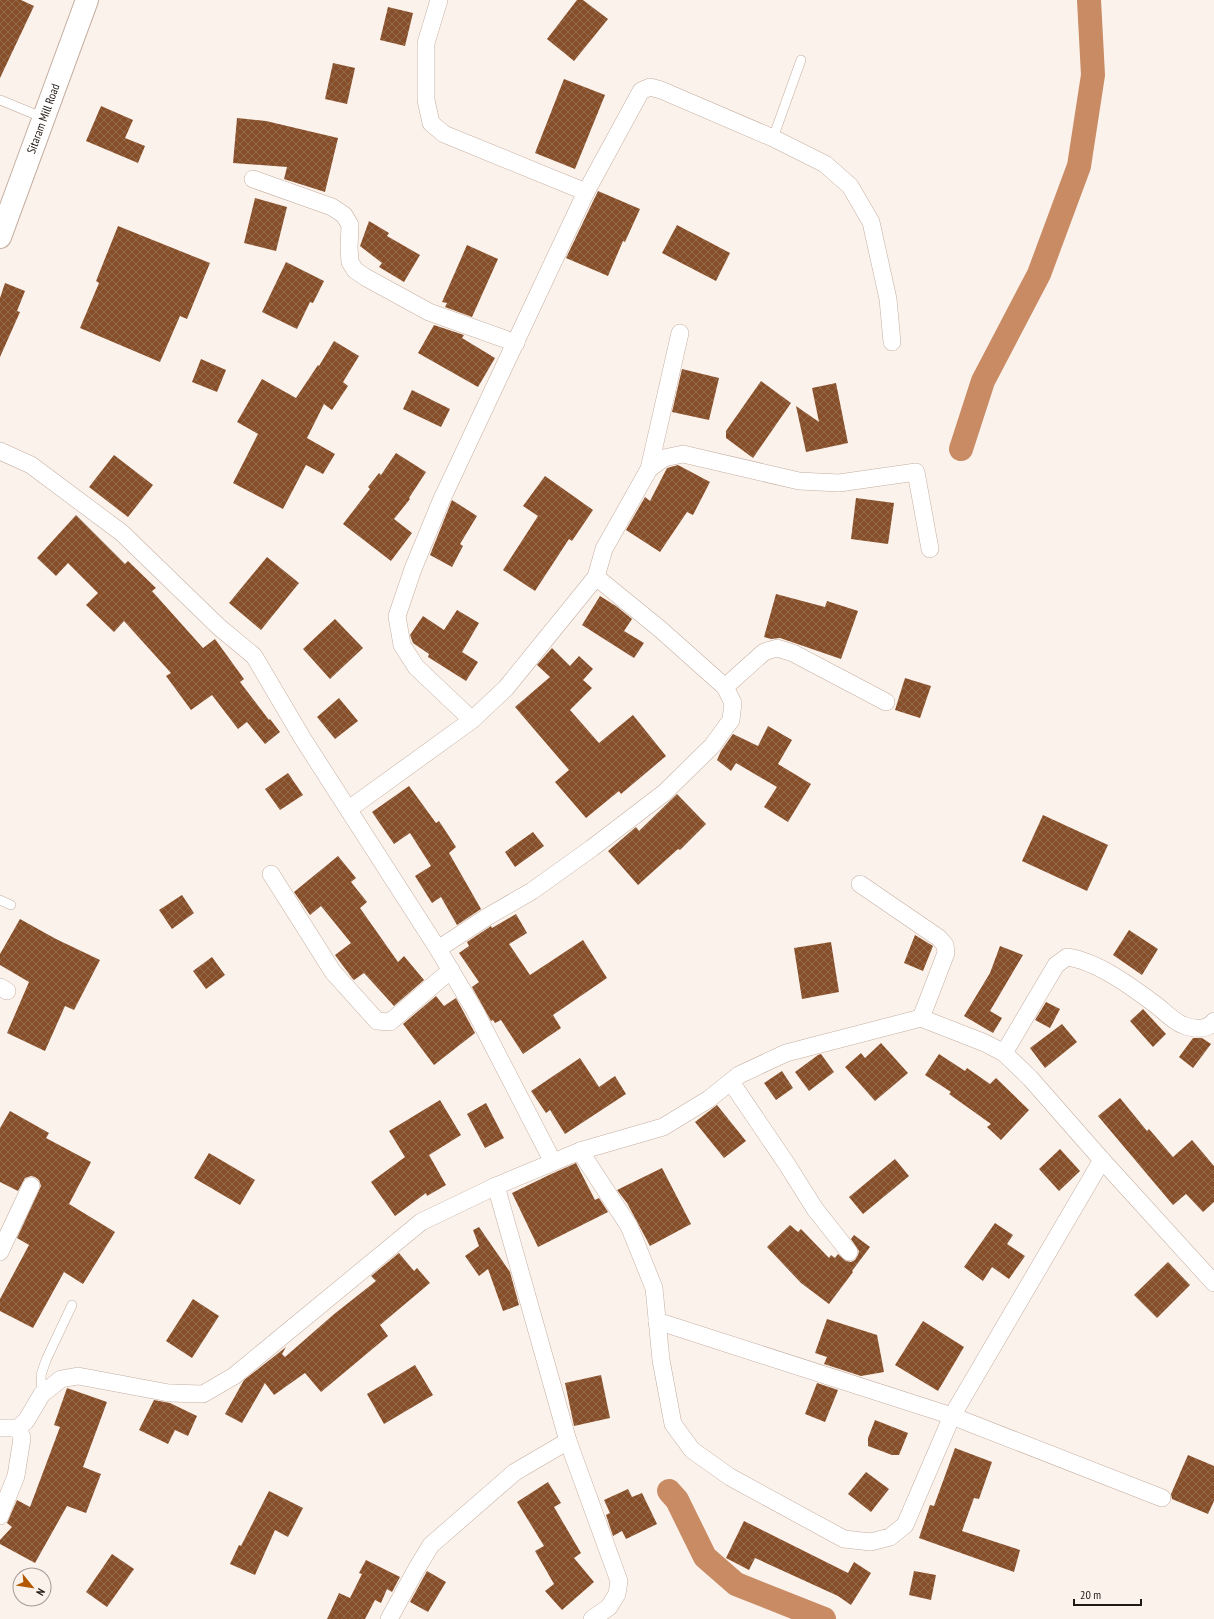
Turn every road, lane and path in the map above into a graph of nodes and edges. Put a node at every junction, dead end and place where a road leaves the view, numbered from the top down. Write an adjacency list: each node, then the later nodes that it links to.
1 (87, 0): 5 (main road, Sitaram Mill Road)
2 (440, 0): 8 (street)
3 (801, 60): 6 (lane)
4 (0, 100): 5 (lane)
5 (44, 118): 9 (main road, Sitaram Mill Road)
6 (773, 138): 8 (street); 11 (street)
7 (253, 179): 12 (street)
8 (586, 192): 12 (street)
9 (0, 237)
10 (680, 333): 14 (street)
11 (892, 342)
12 (516, 343): 19 (street)
13 (0, 451): 20 (street)
14 (649, 469): 15 (street); 16 (street)
15 (930, 549)
16 (596, 577): 17 (street); 19 (street)
17 (725, 687): 18 (street); 25 (street)
18 (886, 702)
19 (472, 720): 20 (street)
20 (349, 809): 25 (street)
21 (271, 874): 26 (street)
22 (860, 884): 27 (street)
23 (0, 900): 24 (lane)
24 (11, 905)
25 (438, 948): 26 (street)
26 (451, 970): 33 (street)
27 (921, 1018): 29 (street); 30 (street)
28 (1214, 1021): 29 (street)
29 (1004, 1053): 32 (street)
30 (731, 1082): 31 (street); 37 (street)
31 (580, 1151): 33 (street); 40 (street)
32 (1102, 1160): 38 (street); 42 (street)
33 (553, 1162): 35 (street)
34 (31, 1186): 36 (street)
35 (496, 1186): 41 (street); 45 (street)
36 (0, 1252)
37 (849, 1252)
38 (1211, 1275)
39 (72, 1305): 41 (lane)
40 (657, 1321): 42 (street); 42 (street)
41 (42, 1394): 44 (street)
42 (952, 1416): 46 (street)
43 (0, 1428): 44 (street)
44 (18, 1428): 47 (street)
45 (568, 1441): 48 (street); 49 (street)
46 (1162, 1498)
47 (0, 1516)
48 (389, 1619)
49 (593, 1619)

